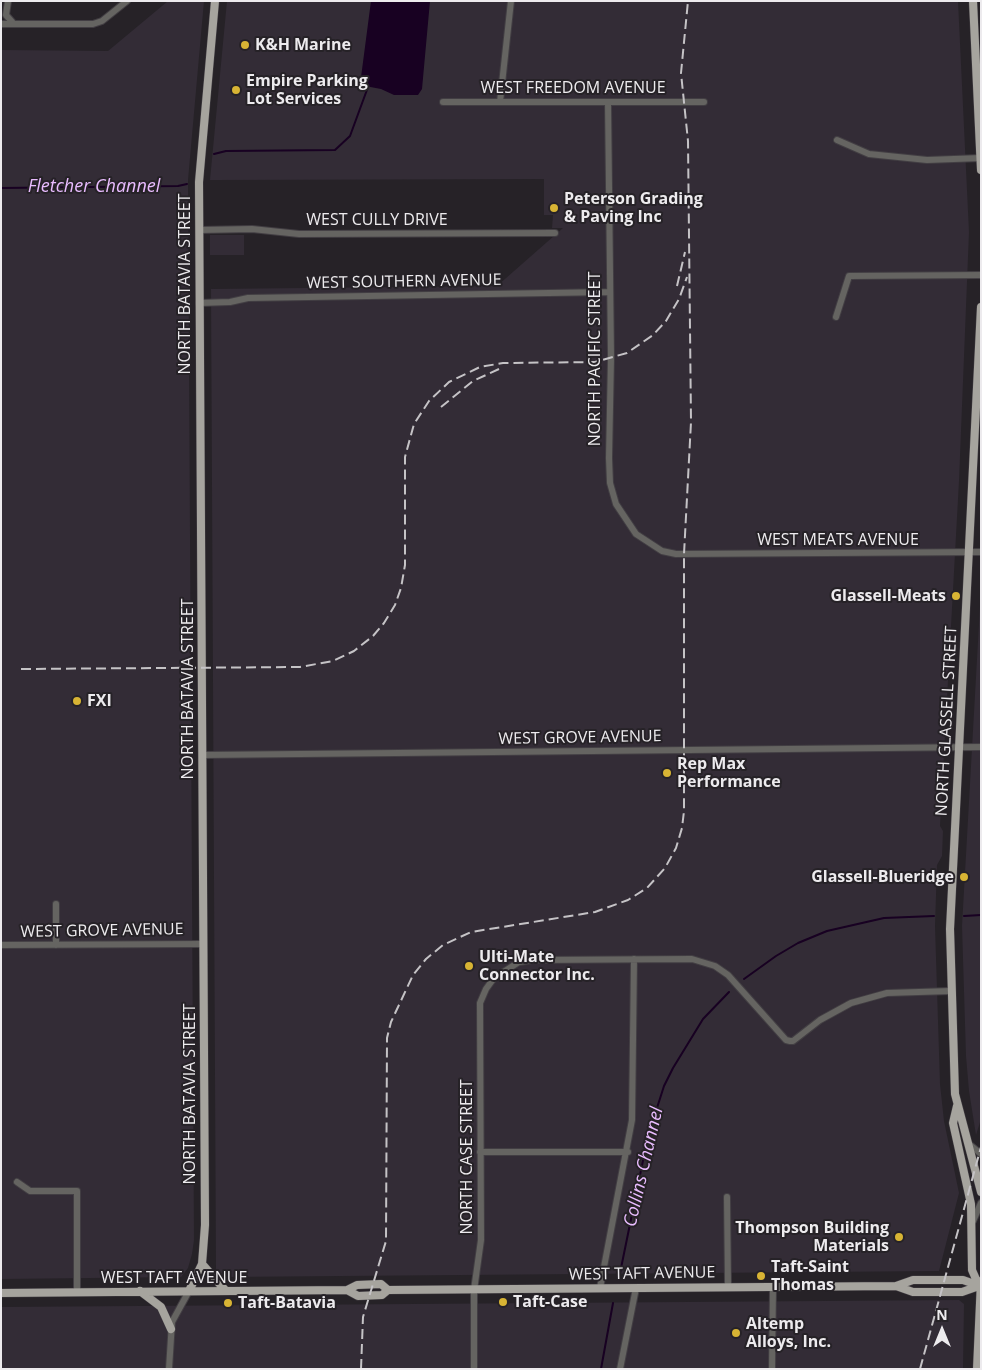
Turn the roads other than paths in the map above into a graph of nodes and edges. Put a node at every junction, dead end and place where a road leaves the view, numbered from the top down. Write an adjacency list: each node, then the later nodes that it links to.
1 (8, 1): 6 (street)
2 (127, 1): 6 (street)
3 (215, 1): 15 (main road, NORTH BATAVIA STREET)
4 (511, 1): 9 (street)
5 (972, 1): 13 (main road)
6 (13, 23): 7 (street)
7 (1, 24)
8 (443, 102): 9 (street, WEST FREEDOM AVENUE)
9 (500, 102): 10 (street, WEST FREEDOM AVENUE)
10 (608, 102): 11 (street, WEST FREEDOM AVENUE); 18 (street, NORTH PACIFIC STREET)
11 (704, 102)
12 (837, 140): 13 (street)
13 (980, 158): 14 (main road)
14 (981, 170)
15 (199, 230): 16 (street, WEST CULLY DRIVE); 19 (main road, NORTH BATAVIA STREET)
16 (555, 233)
17 (981, 275): 21 (street)
18 (609, 292): 19 (street, WEST SOUTHERN AVENUE); 25 (street, NORTH PACIFIC STREET)
19 (199, 303): 28 (main road, NORTH BATAVIA STREET)
20 (981, 307): 22 (main road, NORTH GLASSELL STREET)
21 (836, 317)
22 (979, 382): 24 (main road, NORTH GLASSELL STREET)
23 (981, 552): 24 (street, WEST MEATS AVENUE)
24 (970, 553): 25 (street, WEST MEATS AVENUE); 26 (main road, NORTH GLASSELL STREET)
25 (705, 554)
26 (958, 747): 27 (street, WEST GROVE AVENUE); 28 (street, WEST GROVE AVENUE); 34 (main road, NORTH GLASSELL STREET)
27 (981, 747)
28 (202, 756): 30 (main road, NORTH BATAVIA STREET)
29 (56, 904): 32 (street)
30 (203, 944): 32 (street, WEST GROVE AVENUE); 45 (main road, NORTH BATAVIA STREET)
31 (1, 945): 32 (street, WEST GROVE AVENUE)
32 (56, 945)
33 (634, 959): 34 (street); 37 (street, NORTH CASE STREET); 38 (street)
34 (951, 991): 35 (main road, NORTH GLASSELL STREET)
35 (957, 1106): 36 (main road, NORTH GLASSELL STREET); 44 (main road, NORTH GLASSELL STREET)
36 (969, 1144): 39 (street); 41 (main road, NORTH GLASSELL STREET)
37 (480, 1152): 38 (street); 52 (street, NORTH CASE STREET)
38 (628, 1152): 50 (street)
39 (981, 1154)
40 (17, 1182): 55 (street)
41 (981, 1192)
42 (728, 1197): 48 (street)
43 (981, 1203): 44 (street)
44 (973, 1221): 46 (main road, NORTH GLASSELL STREET)
45 (202, 1264): 53 (main road, NORTH BATAVIA STREET); 54 (main road)
46 (980, 1284): 47 (main road, WEST TAFT AVENUE); 47 (main road, WEST TAFT AVENUE); 63 (main road, NORTH GLASSELL STREET)
47 (896, 1286): 49 (main road, WEST TAFT AVENUE)
48 (728, 1287): 49 (main road, WEST TAFT AVENUE); 51 (main road, WEST TAFT AVENUE)
49 (773, 1287): 62 (street)
50 (600, 1288): 51 (main road, WEST TAFT AVENUE); 52 (main road, WEST TAFT AVENUE)
51 (636, 1288): 61 (street)
52 (474, 1290): 54 (main road, WEST TAFT AVENUE); 60 (street, NORTH CASE STREET)
53 (189, 1291): 54 (main road, WEST TAFT AVENUE); 56 (main road, WEST TAFT AVENUE); 58 (street, NORTH BATAVIA STREET)
54 (226, 1291)
55 (77, 1292): 56 (main road, WEST TAFT AVENUE); 57 (main road, WEST TAFT AVENUE)
56 (140, 1292): 58 (main road)
57 (1, 1293)
58 (171, 1329): 59 (street, NORTH BATAVIA STREET)
59 (169, 1369)
60 (474, 1369)
61 (620, 1369)
62 (772, 1369)
63 (977, 1369)

